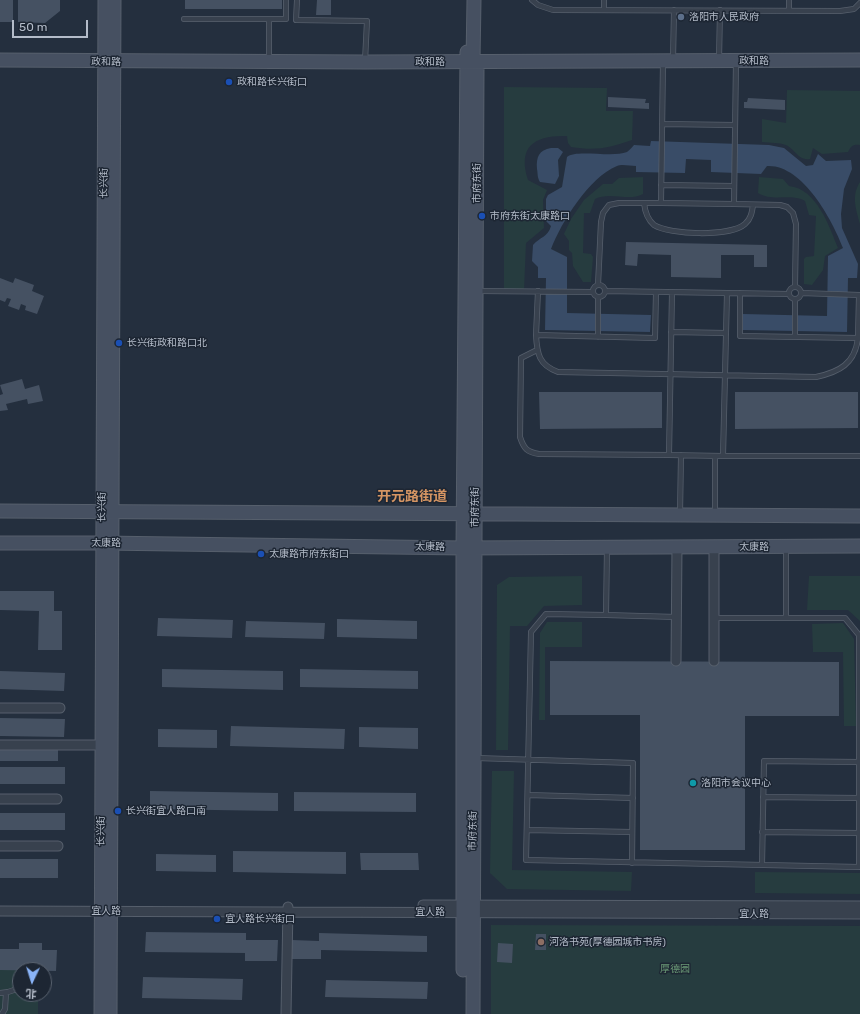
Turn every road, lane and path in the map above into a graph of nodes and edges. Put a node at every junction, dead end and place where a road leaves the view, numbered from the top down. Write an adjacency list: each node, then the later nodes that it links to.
1 (105, 0): 23 (main road, 长兴街)
2 (114, 0): 23 (main road, 长兴街)
3 (286, 0): 16 (lane)
4 (297, 0): 21 (lane)
5 (467, 0): 24 (main road, 市府东街)
6 (474, 0): 24 (main road, 市府东街)
7 (532, 0): 11 (lane)
8 (604, 0): 11 (lane)
9 (789, 0): 14 (lane)
10 (860, 3): 14 (lane)
11 (604, 10): 12 (lane)
12 (674, 10): 13 (lane); 22 (lane)
13 (720, 10): 14 (lane); 19 (lane)
14 (788, 11)
15 (184, 19): 16 (lane)
16 (269, 19): 20 (lane)
17 (0, 60): 23 (main road, 政和路)
18 (860, 60): 25 (main road, 政和路)
19 (718, 61): 22 (main road, 政和路); 25 (main road, 政和路)
20 (269, 62): 21 (main road, 政和路); 23 (main road, 政和路)
21 (365, 62): 24 (main road, 政和路)
22 (666, 64): 24 (main road, 政和路); 25 (main road, 政和路); 28 (lane)
23 (110, 65): 24 (main road, 政和路); 26 (main road, 政和路); 67 (main road, 长兴街)
24 (471, 65): 38 (main road, 市府东街)
25 (736, 65): 27 (main road, 政和路); 29 (lane)
26 (0, 68)
27 (860, 69)
28 (662, 124): 29 (lane); 30 (lane)
29 (735, 125): 31 (lane)
30 (661, 185): 31 (lane); 33 (lane)
31 (734, 186): 34 (lane)
32 (644, 203): 33 (lane); 35 (lane); 36 (lane)
33 (661, 203): 34 (lane)
34 (734, 204): 35 (lane)
35 (753, 204): 37 (lane)
36 (598, 285): 40 (lane); 41 (lane)
37 (795, 286): 46 (lane); 47 (lane)
38 (471, 291): 39 (lane); 68 (main road, 市府东街)
39 (538, 291): 41 (lane); 55 (lane)
40 (605, 291): 42 (lane); 49 (lane)
41 (593, 292): 49 (lane)
42 (656, 292): 43 (lane); 53 (lane)
43 (672, 292): 44 (lane); 51 (lane)
44 (727, 293): 45 (lane); 52 (lane)
45 (740, 293): 47 (lane); 54 (lane)
46 (801, 293): 48 (lane); 50 (lane)
47 (789, 294): 50 (lane)
48 (859, 295): 56 (lane)
49 (598, 298): 53 (lane)
50 (795, 299): 54 (lane)
51 (671, 332): 52 (lane); 59 (lane)
52 (726, 333): 60 (lane)
53 (598, 334): 55 (lane)
54 (795, 334): 56 (lane)
55 (536, 335): 57 (lane)
56 (858, 338): 58 (lane)
57 (537, 350): 59 (lane); 61 (lane)
58 (858, 351): 60 (lane)
59 (670, 375): 60 (lane); 61 (lane)
60 (725, 376): 64 (lane)
61 (669, 455): 62 (lane)
62 (681, 455): 63 (lane); 69 (lane)
63 (715, 456): 64 (lane); 70 (lane)
64 (723, 456): 65 (lane)
65 (860, 456)
66 (0, 511): 67 (main road)
67 (107, 511): 68 (main road); 73 (main road, 长兴街)
68 (469, 515): 69 (main road); 78 (main road, 市府东街)
69 (680, 516): 70 (main road)
70 (715, 516): 71 (main road)
71 (860, 516)
72 (0, 543): 73 (main road, 太康路)
73 (107, 543): 78 (main road, 太康路); 89 (main road, 长兴街); 110 (main road, 长兴街)
74 (860, 546): 77 (main road, 太康路)
75 (677, 547): 76 (main road, 太康路); 79 (main road, 太康路); 81 (street)
76 (714, 547): 77 (main road, 太康路); 82 (street)
77 (786, 547): 83 (lane)
78 (469, 548): 79 (main road, 太康路); 90 (main road, 市府东街)
79 (607, 548): 80 (lane)
80 (606, 615): 81 (lane); 91 (lane)
81 (676, 617): 84 (street)
82 (714, 618): 83 (lane); 85 (street)
83 (786, 618): 92 (lane)
84 (676, 661)
85 (714, 661)
86 (0, 708): 87 (street)
87 (60, 708)
88 (0, 745): 89 (street)
89 (103, 745): 110 (main road, 长兴街)
90 (469, 758): 91 (lane); 109 (main road, 市府东街)
91 (528, 760): 93 (lane); 95 (lane)
92 (859, 762): 94 (lane); 96 (lane)
93 (528, 795): 95 (lane); 99 (lane)
94 (763, 797): 96 (lane); 101 (lane)
95 (632, 798): 100 (lane)
96 (859, 798): 102 (lane)
97 (0, 799): 98 (street)
98 (57, 799)
99 (527, 830): 100 (lane); 105 (lane)
100 (632, 832): 105 (lane)
101 (762, 832): 102 (lane); 106 (lane)
102 (859, 833): 106 (lane)
103 (0, 846): 104 (street)
104 (58, 846)
105 (632, 863): 106 (lane)
106 (762, 865)
107 (0, 905): 110 (street, 宜人路)
108 (860, 906): 109 (street, 宜人路)
109 (467, 908): 111 (street, 宜人路); 113 (street, 宜人路); 121 (main road, 市府东街); 122 (main road, 市府东街)
110 (106, 909): 111 (street, 宜人路); 112 (street, 宜人路); 118 (main road, 长兴街); 119 (main road, 长兴街)
111 (288, 909): 120 (street)
112 (0, 911)
113 (860, 914)
114 (12, 990): 115 (lane)
115 (6, 992): 116 (lane); 117 (lane)
116 (0, 993)
117 (2, 1014)
118 (101, 1014)
119 (110, 1014)
120 (286, 1014)
121 (464, 1014)
122 (473, 1014)

